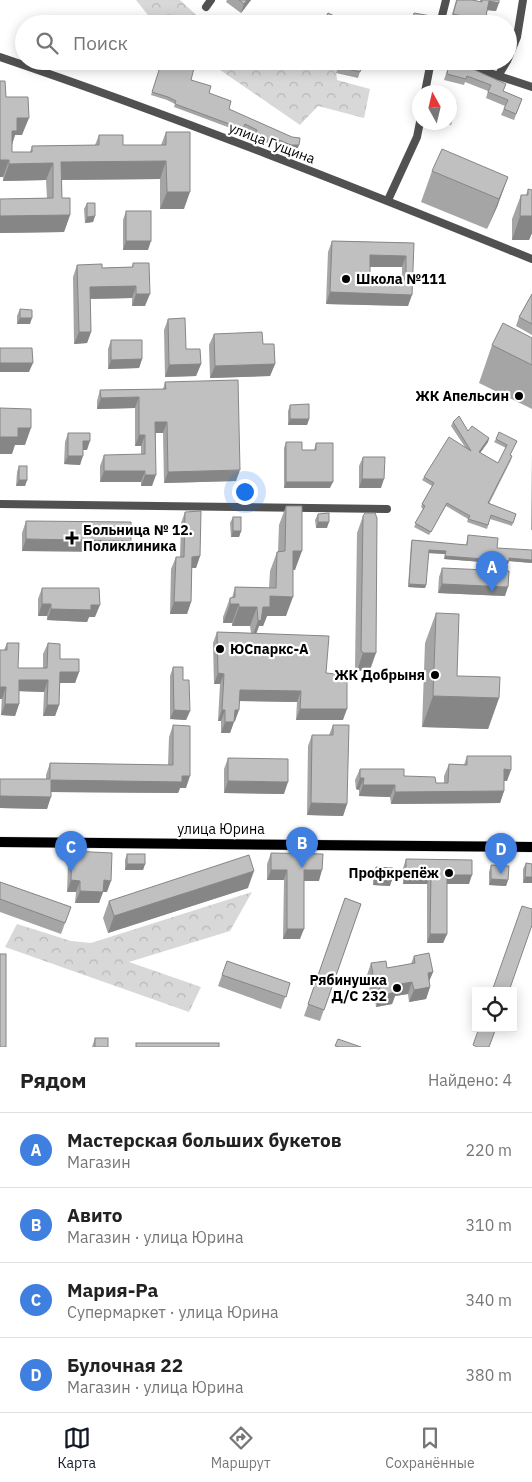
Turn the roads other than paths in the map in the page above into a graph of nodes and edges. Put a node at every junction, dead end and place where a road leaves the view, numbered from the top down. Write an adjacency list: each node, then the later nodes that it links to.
1 (446, 0): 3 (street)
2 (523, 0): 4 (street)
3 (442, 15)
4 (517, 37)
5 (0, 57): 6 (street, улица Гущина)
6 (15, 62)
7 (38, 70): 15 (street, улица Гущина)
8 (429, 70): 12 (street)
9 (480, 70): 11 (street)
10 (502, 70): 11 (street)
11 (498, 76): 13 (street)
12 (426, 85)
13 (532, 87)
14 (419, 130): 15 (street)
15 (388, 200): 16 (street, улица Гущина)
16 (532, 259)
17 (0, 504): 18 (street)
18 (387, 509)
19 (0, 842): 20 (main road, улица Юрина)
20 (532, 846)

